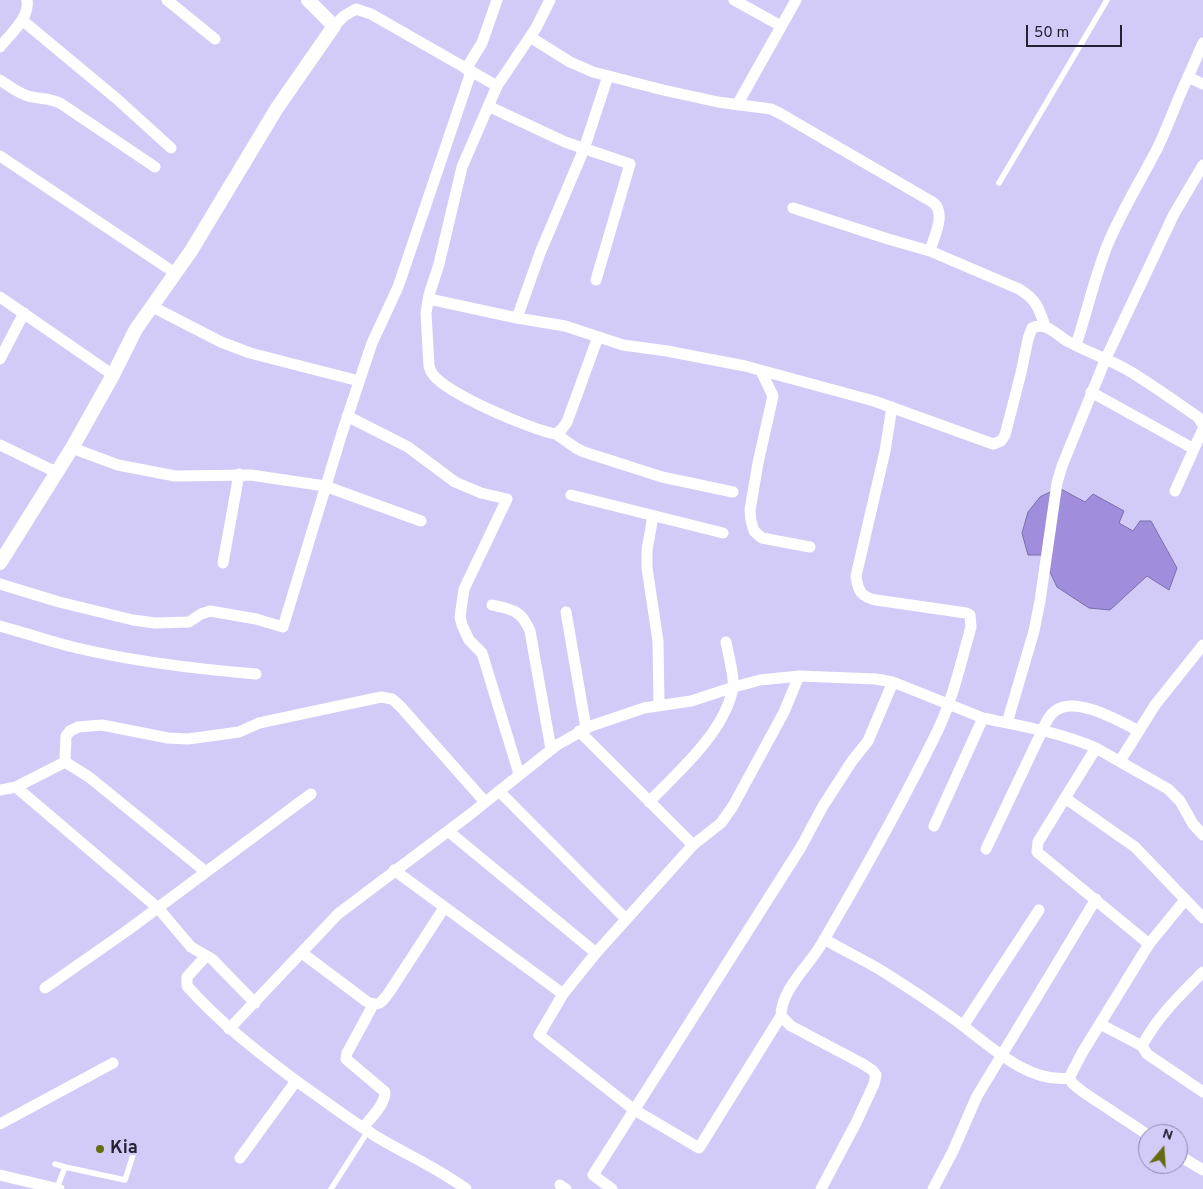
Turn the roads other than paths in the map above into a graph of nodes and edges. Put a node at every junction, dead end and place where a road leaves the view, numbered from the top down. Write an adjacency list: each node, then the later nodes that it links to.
1 (27, 0): 9 (street)
2 (167, 0): 13 (street)
3 (308, 0): 10 (street)
4 (497, 0): 16 (street)
5 (550, 0): 12 (street)
6 (734, 0): 11 (street)
7 (796, 0): 11 (street)
8 (1107, 0): 29 (lane)
9 (22, 20): 15 (street); 24 (street)
10 (334, 26): 16 (street); 32 (street)
11 (781, 26): 22 (street)
12 (530, 37): 17 (street); 21 (street)
13 (215, 39)
14 (1203, 43): 18 (street)
15 (0, 47)
16 (468, 70): 21 (street); 46 (street)
17 (608, 76): 22 (street); 25 (street)
18 (1188, 77): 20 (street); 41 (street)
19 (0, 80): 28 (street)
20 (1203, 84)
21 (497, 86): 23 (street)
22 (737, 105): 31 (street)
23 (488, 106): 25 (street); 35 (street)
24 (171, 148)
25 (584, 149): 33 (street); 38 (street)
26 (0, 156): 32 (street)
27 (1203, 165): 42 (street)
28 (155, 167)
29 (999, 183)
30 (793, 208): 31 (street)
31 (930, 251): 39 (street)
32 (175, 273): 36 (street)
33 (596, 280)
34 (0, 297): 37 (street)
35 (429, 299): 38 (street); 51 (street)
36 (151, 306): 45 (street); 46 (street)
37 (24, 313): 43 (street); 45 (street)
38 (517, 318): 40 (street)
39 (1045, 326): 41 (street); 48 (street)
40 (598, 337): 44 (street); 51 (street)
41 (1076, 345): 42 (street)
42 (1106, 358): 47 (street); 50 (street)
43 (0, 359)
44 (761, 371): 48 (street); 64 (street)
45 (113, 375): 53 (street)
46 (359, 381): 49 (street)
47 (1092, 392): 54 (street); 80 (street)
48 (892, 407): 78 (street)
49 (347, 416): 57 (street); 88 (street)
50 (1203, 427): 54 (street)
51 (556, 434): 58 (street)
52 (0, 444): 55 (street)
53 (72, 448): 55 (street); 56 (street)
54 (1194, 449): 59 (street)
55 (58, 473): 66 (street)
56 (238, 474): 57 (street); 65 (street)
57 (325, 486): 62 (street); 67 (street)
58 (733, 492)
59 (1175, 492)
60 (571, 494): 61 (street)
61 (653, 516): 63 (street); 77 (street)
62 (421, 521)
63 (723, 533)
64 (810, 547)
65 (223, 562)
66 (0, 563)
67 (0, 584)
68 (492, 605): 85 (street)
69 (566, 612): 81 (street)
70 (0, 626): 73 (street)
71 (726, 642): 76 (street)
72 (1203, 644): 83 (street)
73 (256, 674)
74 (800, 676): 75 (street); 76 (street); 99 (street)
75 (893, 682): 78 (street); 130 (street)
76 (734, 687): 77 (street); 95 (street)
77 (659, 705): 81 (street)
78 (948, 706): 79 (street); 110 (street)
79 (983, 718): 80 (street); 96 (street)
80 (1007, 724): 82 (street)
81 (582, 729): 85 (street); 95 (street)
82 (1042, 730): 83 (street); 84 (street); 100 (street)
83 (1139, 731): 86 (street)
84 (1096, 748): 86 (street); 93 (street)
85 (551, 749): 88 (street)
86 (1120, 761): 98 (street)
87 (65, 762): 89 (street); 94 (street); 102 (street)
88 (519, 774): 91 (street)
89 (16, 787): 90 (street); 105 (street)
90 (0, 790)
91 (499, 790): 94 (street); 109 (street)
92 (311, 794): 102 (street)
93 (1065, 798): 103 (street); 104 (street)
94 (485, 802): 97 (street)
95 (649, 802): 99 (street)
96 (934, 826)
97 (448, 831): 101 (street); 113 (street)
98 (1203, 835)
99 (693, 845): 109 (street)
100 (986, 849)
101 (394, 870): 106 (street); 112 (street)
102 (206, 872): 105 (street)
103 (1096, 900): 111 (street); 125 (street)
104 (1185, 900): 108 (street); 111 (street)
105 (158, 908): 114 (street); 116 (street)
106 (444, 908): 117 (street); 119 (street)
107 (1039, 910): 122 (street)
108 (1203, 918)
109 (626, 919): 113 (street)
110 (824, 939): 120 (street); 122 (street)
111 (1149, 944): 121 (street)
112 (302, 953): 118 (street); 119 (street)
113 (596, 954): 117 (street)
114 (206, 956): 118 (street); 123 (street)
115 (1203, 972): 124 (street)
116 (45, 988)
117 (563, 994): 130 (street)
118 (254, 1002): 123 (street)
119 (373, 1005): 133 (street)
120 (781, 1016): 130 (street); 145 (street)
121 (1100, 1024): 124 (street); 127 (street)
122 (963, 1026): 125 (street)
123 (230, 1029): 128 (street)
124 (1142, 1046): 129 (street)
125 (1003, 1056): 127 (street); 146 (street)
126 (113, 1063): 131 (street)
127 (1069, 1078): 132 (street)
128 (296, 1081): 133 (street); 135 (street)
129 (1203, 1092)
130 (633, 1109): 144 (street)
131 (0, 1124)
132 (1138, 1128)
133 (366, 1129): 142 (lane); 143 (street)
134 (133, 1155): 138 (lane)
135 (240, 1158)
136 (1188, 1161): 139 (street)
137 (54, 1164): 138 (lane)
138 (65, 1167): 141 (lane)
139 (1203, 1170)
140 (0, 1175): 141 (street)
141 (58, 1189)
142 (332, 1189)
143 (466, 1189)
144 (612, 1189)
145 (821, 1189)
146 (933, 1189)

